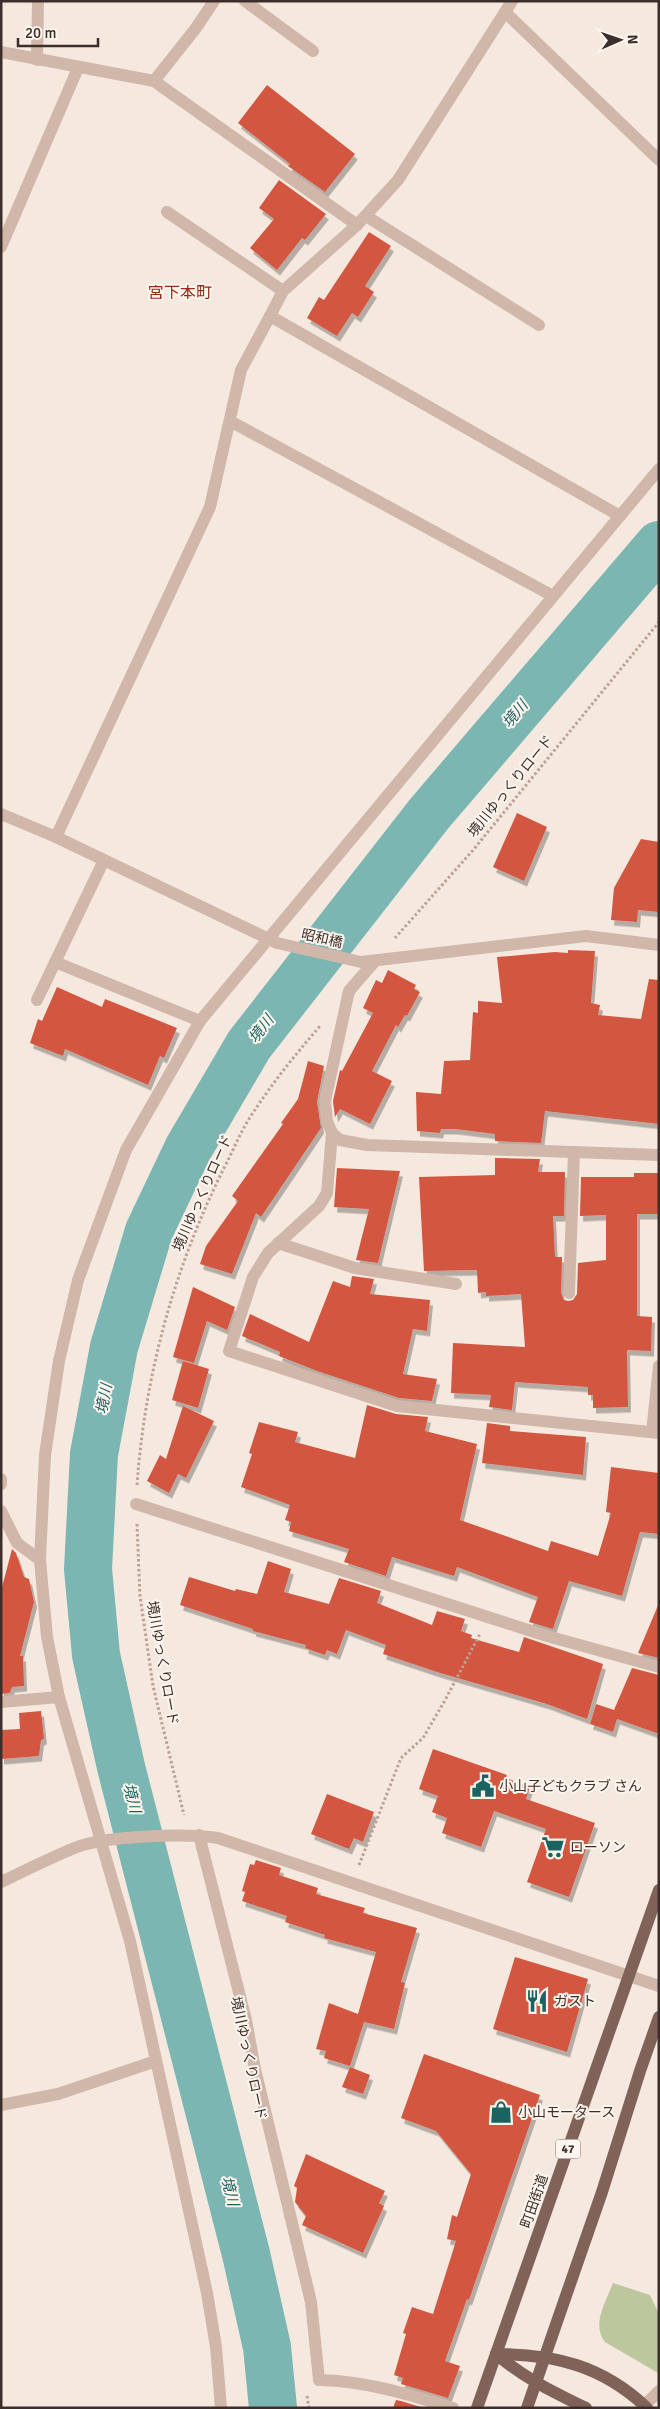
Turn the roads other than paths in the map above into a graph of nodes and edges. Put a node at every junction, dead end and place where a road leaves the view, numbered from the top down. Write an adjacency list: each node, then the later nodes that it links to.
1 (38, 1): 7 (street)
2 (214, 1): 9 (street)
3 (245, 1): 5 (street)
4 (509, 5): 10 (street); 12 (street)
5 (313, 51)
6 (1, 52): 7 (street)
7 (37, 60): 8 (street)
8 (78, 68): 9 (street); 13 (street)
9 (154, 81): 12 (street)
10 (659, 160)
11 (167, 212): 14 (street)
12 (361, 220): 14 (street); 16 (street)
13 (1, 247)
14 (283, 291): 15 (street)
15 (270, 316): 17 (street); 19 (street)
16 (539, 325)
17 (230, 421): 20 (street); 22 (street)
18 (659, 469): 19 (street)
19 (620, 516): 20 (street)
20 (553, 596): 24 (street)
21 (1, 814): 22 (street, 昭和橋)
22 (56, 836): 23 (street, 昭和橋)
23 (104, 860): 24 (street, 昭和橋); 27 (street)
24 (273, 941): 26 (street, 昭和橋); 29 (street)
25 (659, 945): 26 (street, 昭和橋)
26 (375, 961): 30 (street)
27 (55, 962): 28 (street); 29 (street)
28 (37, 1000)
29 (200, 1021): 44 (street)
30 (332, 1133): 31 (street); 33 (street)
31 (574, 1152): 32 (street); 35 (street)
32 (659, 1155)
33 (278, 1243): 34 (street); 37 (street)
34 (456, 1284)
35 (569, 1293)
36 (659, 1366): 37 (street)
37 (655, 1432)
38 (1, 1479): 39 (street)
39 (1, 1484)
40 (136, 1504): 45 (street)
41 (1, 1511): 43 (street)
42 (1, 1540): 43 (street)
43 (17, 1543): 44 (street)
44 (40, 1560): 46 (street)
45 (659, 1667)
46 (59, 1697): 47 (street); 49 (street)
47 (1, 1702)
48 (190, 1835): 49 (street); 52 (street); 63 (street)
49 (104, 1841): 50 (street); 55 (street)
50 (1, 1882)
51 (659, 1890): 52 (main road, 町田街道 / 47)
52 (628, 1975): 53 (street); 57 (main road, 町田街道 / 47)
53 (659, 1986)
54 (659, 2017): 58 (main road)
55 (156, 2061): 56 (street); 62 (street)
56 (1, 2104)
57 (496, 2354): 58 (main road); 59 (main road); 64 (main road, 町田街道 / 47)
58 (545, 2356): 59 (main road); 61 (main road)
59 (536, 2384): 65 (main road); 66 (main road)
60 (659, 2390): 61 (street)
61 (646, 2407)
62 (221, 2408)
63 (453, 2408)
64 (477, 2408)
65 (527, 2408)
66 (586, 2408)

